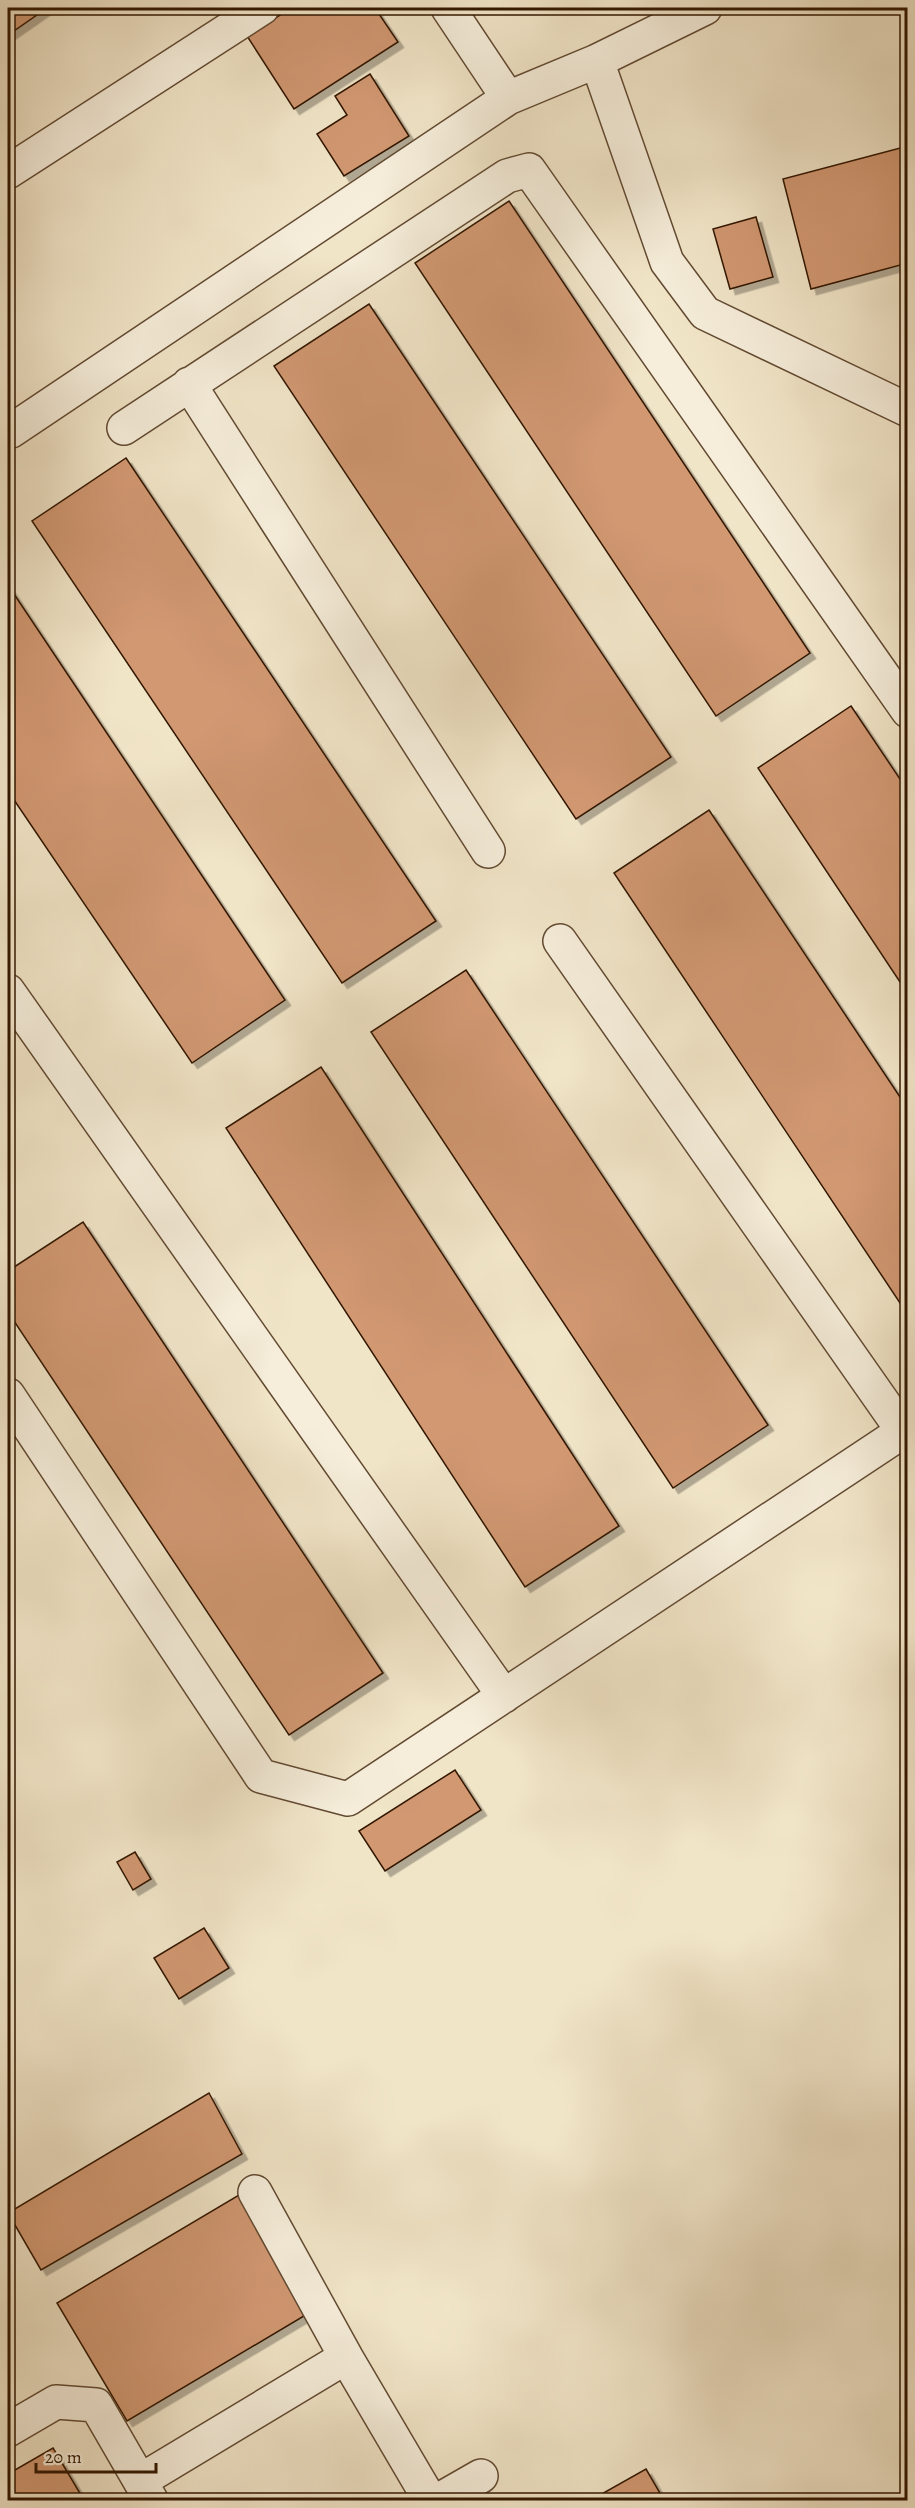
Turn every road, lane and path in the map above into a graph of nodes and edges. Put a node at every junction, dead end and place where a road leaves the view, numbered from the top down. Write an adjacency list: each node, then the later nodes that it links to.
1 (262, 8): 6 (lane)
2 (448, 8): 5 (lane)
3 (705, 8): 4 (lane)
4 (597, 61): 5 (lane); 8 (lane)
5 (508, 98): 9 (lane)
6 (8, 172)
7 (189, 384): 10 (lane); 11 (lane); 12 (lane)
8 (908, 410)
9 (8, 426)
10 (124, 428)
11 (908, 711)
12 (488, 851)
13 (560, 941): 16 (lane)
14 (8, 991): 17 (lane)
15 (8, 1395): 17 (lane)
16 (905, 1429): 17 (lane)
17 (504, 1696)
18 (255, 2192): 19 (lane)
19 (345, 2357): 22 (lane); 23 (lane)
20 (8, 2430): 22 (lane)
21 (481, 2476): 24 (lane)
22 (145, 2491)
23 (430, 2500)
24 (440, 2500)

